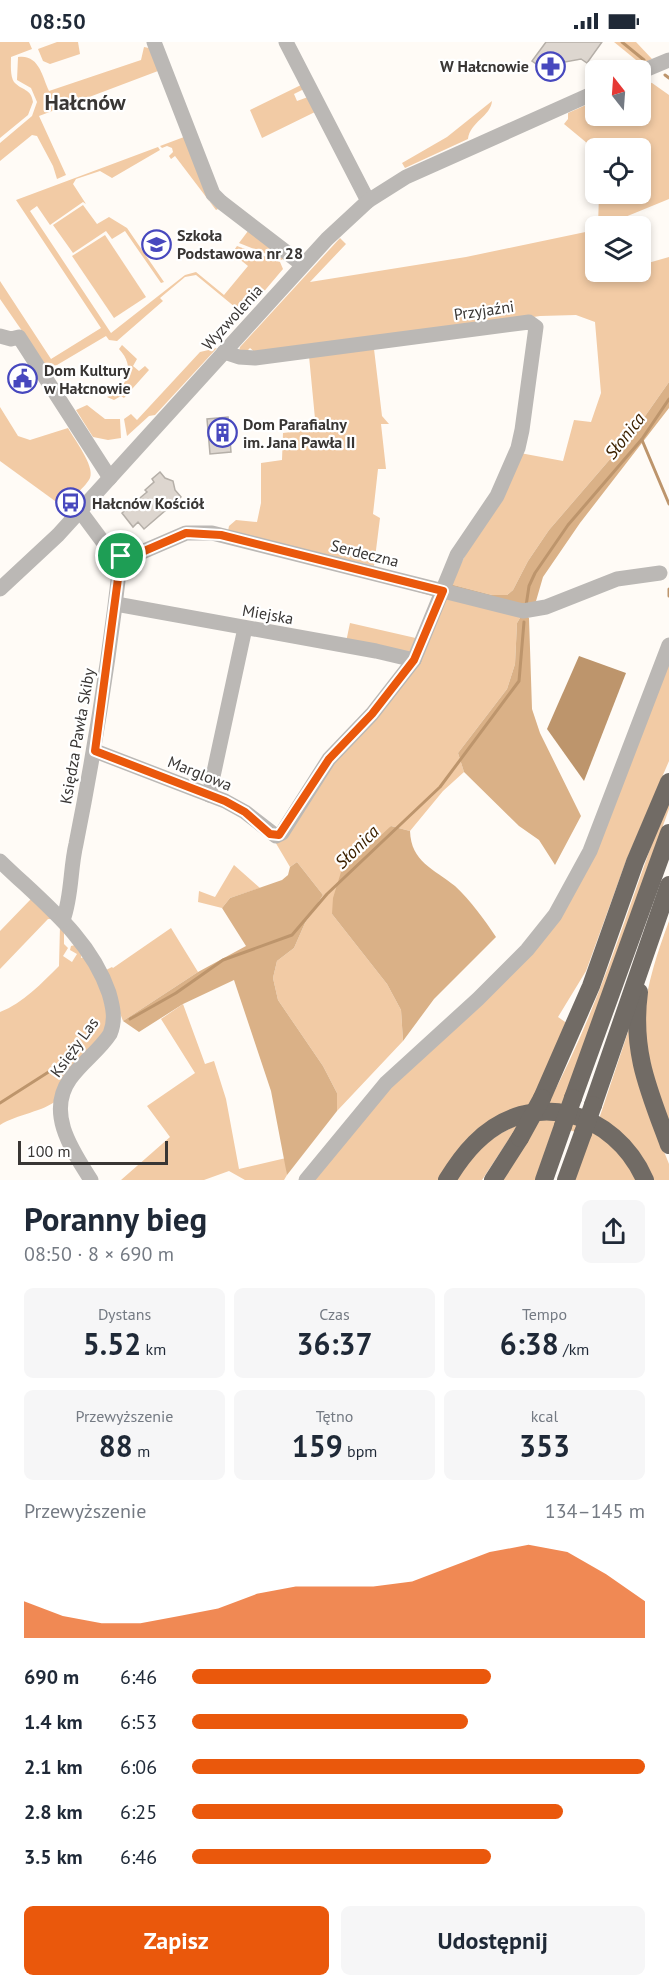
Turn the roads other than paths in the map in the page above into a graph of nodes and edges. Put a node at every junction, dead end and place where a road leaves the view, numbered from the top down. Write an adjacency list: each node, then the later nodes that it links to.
1 (154, 42): 7 (street)
2 (286, 42): 6 (street)
3 (669, 60): 4 (street)
4 (651, 67)
5 (585, 97): 6 (street, Wyzwolenia)
6 (368, 201): 7 (street, Wyzwolenia)
7 (303, 265): 9 (street, Wyzwolenia)
8 (0, 336): 10 (street)
9 (224, 352): 10 (street, Wyzwolenia); 15 (street, Przyjaźni)
10 (110, 478): 11 (street, Wyzwolenia)
11 (80, 511): 12 (street); 14 (street, Wyzwolenia)
12 (121, 556): 15 (street, Serdeczna); 16 (street, Księdza Pawła Skiby)
13 (660, 573): 15 (street, Serdeczna)
14 (0, 590)
15 (443, 591): 19 (street)
16 (116, 604): 17 (street, Miejska); 20 (street, Księdza Pawła Skiby)
17 (245, 628): 19 (street, Miejska); 22 (street)
18 (669, 645): 30 (street)
19 (414, 660): 22 (street, Marglowa)
20 (95, 751): 22 (street, Marglowa); 26 (street, Księdza Pawła Skiby)
21 (669, 782): 32 (highway, bridge)
22 (209, 795)
23 (669, 833): 33 (highway, bridge)
24 (0, 861): 26 (street, Księży Las)
25 (669, 885): 27 (highway)
26 (63, 920): 29 (street, Księży Las)
27 (642, 964): 28 (highway); 34 (highway, bridge)
28 (669, 1145)
29 (91, 1180)
30 (306, 1180)
31 (447, 1180): 35 (highway)
32 (493, 1180)
33 (544, 1180)
34 (566, 1180)
35 (645, 1180)

